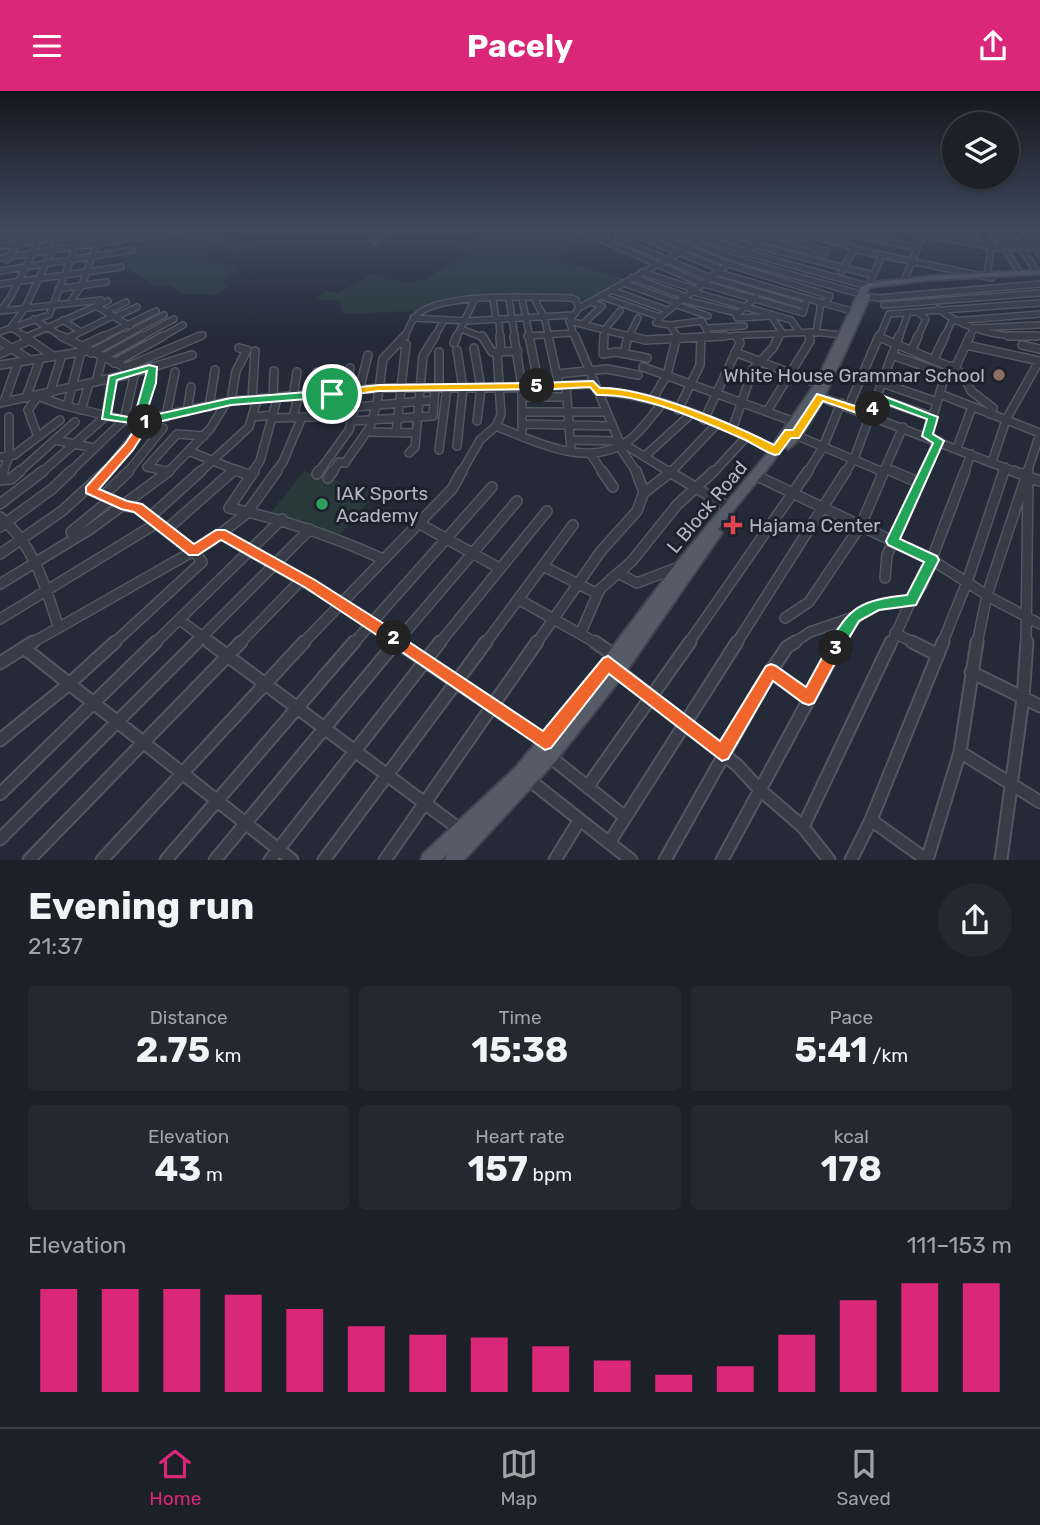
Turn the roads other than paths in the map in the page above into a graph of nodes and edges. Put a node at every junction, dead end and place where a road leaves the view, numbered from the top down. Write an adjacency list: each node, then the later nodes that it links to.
1 (25, 267): 24 (street); 37 (street)
2 (45, 267): 32 (street)
3 (67, 267): 28 (street)
4 (88, 267): 25 (street)
5 (121, 267): 21 (street)
6 (650, 267): 26 (street)
7 (658, 267): 40 (street)
8 (682, 267): 31 (street)
9 (710, 267): 23 (street)
10 (723, 267): 23 (street)
11 (737, 267): 36 (street)
12 (765, 267): 27 (street)
13 (790, 267): 27 (street)
14 (799, 267): 33 (street)
15 (839, 267): 22 (street)
16 (876, 267): 45 (street)
17 (909, 267): 38 (street)
18 (934, 267): 34 (street)
19 (945, 267): 35 (street)
20 (986, 267): 35 (street)
21 (108, 269): 25 (street); 42 (street)
22 (843, 269): 33 (street); 45 (street)
23 (718, 270): 31 (street); 43 (street)
24 (0, 271)
25 (87, 271): 28 (street); 42 (street)
26 (642, 272): 30 (street); 47 (street)
27 (783, 272): 36 (street); 45 (street)
28 (64, 274): 32 (street); 44 (street)
29 (1035, 275): 35 (main road)
30 (632, 277): 39 (street); 59 (street)
31 (708, 277): 40 (street); 48 (street)
32 (39, 278): 37 (street); 72 (street)
33 (838, 278): 45 (street)
34 (932, 278): 35 (main road); 38 (main road)
35 (983, 278): 45 (main road); 51 (street)
36 (776, 279): 43 (street); 67 (street)
37 (18, 281): 41 (street); 78 (street)
38 (904, 281): 45 (main road)
39 (623, 283): 46 (street); 59 (street)
40 (700, 283): 47 (street); 58 (street)
41 (0, 284)
42 (82, 285): 44 (street); 60 (street)
43 (767, 287): 48 (street); 54 (street)
44 (58, 289): 66 (street)
45 (867, 289): 69 (street); 81 (main road, L Block Road); 224 (main road, L Block Road)
46 (611, 290): 50 (street); 76 (street)
47 (692, 290): 59 (street); 74 (street)
48 (761, 293): 58 (street); 71 (street)
49 (1040, 293): 51 (street)
50 (600, 296): 65 (street); 105 (street)
51 (1002, 296): 62 (street); 70 (street)
52 (534, 298): 53 (street); 57 (street); 95 (street)
53 (554, 298): 75 (street); 91 (street)
54 (807, 298): 67 (street); 71 (street)
55 (493, 299): 56 (street); 61 (street); 101 (street)
56 (509, 299): 57 (street); 102 (street)
57 (522, 299): 96 (street)
58 (753, 299): 71 (street); 74 (street)
59 (679, 300): 76 (street); 84 (street); 92 (street)
60 (71, 301): 63 (street); 66 (street)
61 (474, 301): 94 (street); 106 (street)
62 (930, 301): 69 (street); 77 (street)
63 (102, 302): 82 (street); 103 (street)
64 (126, 302): 82 (street)
65 (591, 302): 75 (street); 108 (street)
66 (52, 303): 72 (street); 99 (street)
67 (823, 303): 81 (street); 127 (street)
68 (1040, 303): 70 (street)
69 (884, 305): 86 (street)
70 (1015, 305): 77 (street); 90 (street)
71 (805, 306)
72 (25, 307): 78 (street); 115 (street)
73 (137, 307): 93 (street)
74 (745, 307): 84 (street); 89 (street)
75 (579, 308): 97 (street)
76 (667, 310): 105 (street)
77 (940, 310): 83 (street); 107 (street)
78 (0, 311)
79 (156, 311): 111 (street)
80 (620, 311): 119 (street)
81 (851, 311): 132 (main road, L Block Road)
82 (106, 312): 93 (street)
83 (918, 312): 85 (street); 155 (street)
84 (737, 313): 89 (street)
85 (908, 313): 86 (street); 148 (street)
86 (889, 314): 139 (street)
87 (1040, 314): 90 (street)
88 (164, 315): 120 (street)
89 (770, 315): 126 (street); 129 (street)
90 (1029, 315): 107 (street); 110 (street)
91 (562, 316): 95 (street); 97 (street)
92 (709, 316)
93 (114, 317): 109 (street); 111 (street)
94 (413, 317): 104 (street); 147 (street)
95 (544, 317): 96 (street); 128 (street)
96 (527, 318): 102 (street); 133 (street)
97 (571, 318): 108 (street); 125 (street)
98 (638, 318): 134 (street)
99 (34, 319): 115 (street); 116 (street)
100 (174, 319): 130 (street)
101 (498, 319): 102 (street); 106 (street); 160 (street)
102 (513, 319): 136 (street)
103 (63, 320): 116 (street); 123 (street)
104 (444, 320): 106 (street); 209 (street)
105 (658, 320): 113 (street); 145 (street)
106 (465, 321): 118 (street)
107 (951, 321): 121 (street); 172 (street)
108 (584, 323): 119 (street)
109 (97, 324): 123 (street); 124 (street)
110 (1040, 324): 121 (street)
111 (128, 325): 120 (street); 124 (street)
112 (183, 325): 177 (street)
113 (670, 325): 117 (street); 142 (street)
114 (744, 325): 117 (street)
115 (11, 327): 122 (street); 143 (street)
116 (48, 327): 143 (street); 144 (street)
117 (706, 328): 138 (street)
118 (461, 329): 160 (street); 211 (street)
119 (605, 329): 134 (street); 162 (street)
120 (136, 330): 130 (street); 141 (street)
121 (973, 330): 140 (street); 149 (street)
122 (0, 332)
123 (81, 332): 144 (street)
124 (111, 333): 141 (street); 156 (street)
125 (573, 333): 128 (street); 186 (street)
126 (800, 333): 127 (street); 129 (street)
127 (812, 333): 132 (street); 192 (street)
128 (548, 334): 133 (street); 193 (street)
129 (781, 334): 135 (street); 174 (street)
130 (145, 335): 169 (street)
131 (203, 335): 182 (street)
132 (842, 335): 200 (main road, L Block Road)
133 (530, 336): 136 (street); 203 (street)
134 (628, 336): 145 (street); 162 (street)
135 (737, 336): 138 (street); 161 (street)
136 (516, 337): 158 (street)
137 (701, 337): 138 (street); 142 (street); 199 (street)
138 (710, 337)
139 (879, 337): 148 (street); 239 (street)
140 (1040, 337)
141 (120, 338): 156 (street)
142 (678, 338): 145 (street); 196 (street)
143 (28, 339): 153 (street); 168 (street)
144 (67, 339): 156 (street)
145 (655, 340)
146 (0, 341): 153 (street)
147 (398, 343): 207 (street); 208 (street)
148 (897, 344): 155 (street); 167 (street)
149 (966, 345): 175 (street); 179 (street)
150 (1022, 345): 154 (street)
151 (239, 348): 234 (street)
152 (474, 348): 212 (street)
153 (12, 349): 163 (street); 173 (street)
154 (1040, 349)
155 (912, 350): 172 (street)
156 (85, 351): 164 (street); 169 (street); 204 (street)
157 (255, 351): 229 (street)
158 (518, 351): 160 (street); 206 (street)
159 (439, 352): 210 (street)
160 (499, 352): 213 (street)
161 (735, 352): 174 (street); 216 (street)
162 (624, 353): 170 (street)
163 (0, 354)
164 (62, 355): 168 (street); 217 (street)
165 (192, 355): 180 (street)
166 (368, 355): 215 (street)
167 (892, 355): 194 (street); 201 (street)
168 (53, 356): 171 (street)
169 (102, 358): 177 (street); 198 (street)
170 (647, 358)
171 (40, 359): 173 (street); 225 (street)
172 (934, 359): 179 (street)
173 (30, 360): 176 (street)
174 (760, 361): 192 (street); 233 (street)
175 (1039, 361): 268 (street)
176 (18, 362): 178 (street); 235 (street)
177 (114, 363): 182 (street)
178 (0, 365)
179 (951, 366): 194 (street); 251 (street)
180 (152, 367): 188 (street); 270 (street)
181 (643, 367): 196 (street)
182 (124, 368): 188 (street)
183 (350, 368): 218 (street)
184 (337, 369): 218 (street)
185 (215, 370): 241 (street)
186 (588, 370): 193 (street); 195 (street); 214 (street)
187 (274, 371): 228 (street)
188 (135, 372): 197 (street); 269 (street)
189 (175, 372): 256 (street)
190 (297, 372): 221 (street)
191 (317, 372): 220 (street)
192 (790, 372): 200 (street); 246 (street)
193 (557, 374): 202 (street)
194 (946, 374): 227 (street)
195 (638, 375)
196 (667, 375): 199 (street); 231 (street)
197 (112, 378): 198 (street); 254 (street)
198 (92, 383): 204 (street); 244 (street)
199 (692, 383): 216 (street); 245 (street)
200 (819, 383): 282 (main road, L Block Road)
201 (883, 383): 226 (street); 227 (street)
202 (562, 385): 203 (street); 214 (street); 223 (street)
203 (539, 386): 206 (street)
204 (72, 387): 217 (street); 240 (street)
205 (191, 387): 247 (street)
206 (522, 387): 213 (street); 222 (street)
207 (379, 388): 208 (street); 215 (street); 238 (street)
208 (401, 388): 209 (street); 236 (street)
209 (420, 388): 210 (street); 232 (street)
210 (440, 388): 211 (street); 230 (street); 302 (street)
211 (463, 388): 212 (street); 297 (street)
212 (481, 388): 213 (street); 271 (street)
213 (501, 388): 277 (street)
214 (595, 388): 231 (street); 250 (street)
215 (361, 390): 218 (street); 242 (street)
216 (716, 392): 233 (street); 267 (street)
217 (50, 393): 219 (street)
218 (339, 393): 220 (street); 261 (street)
219 (38, 395): 225 (street); 240 (street); 291 (street)
220 (317, 395): 221 (street); 260 (street)
221 (296, 397): 228 (street); 259 (street)
222 (522, 397): 223 (street); 248 (street)
223 (567, 397): 249 (street)
224 (820, 397): 239 (street); 282 (main road, L Block Road)
225 (26, 398): 235 (street)
226 (877, 398): 253 (street); 263 (street)
227 (938, 398): 243 (street); 263 (street)
228 (275, 399): 229 (street); 258 (street)
229 (255, 400): 234 (street); 257 (street)
230 (434, 400): 232 (street); 262 (street)
231 (652, 400): 237 (street)
232 (419, 401): 236 (street); 262 (street)
233 (742, 401): 246 (street); 281 (street)
234 (228, 402): 241 (street); 287 (street)
235 (2, 403)
236 (399, 403): 238 (street); 265 (street)
237 (662, 404): 245 (street); 296 (street)
238 (376, 405): 242 (street); 273 (street)
239 (845, 405): 253 (street); 298 (street)
240 (67, 406): 244 (street)
241 (209, 407): 247 (street)
242 (356, 407): 264 (street)
243 (972, 407): 251 (street); 300 (street)
244 (81, 410): 254 (street)
245 (678, 410): 252 (street)
246 (768, 410): 282 (street)
247 (187, 412): 256 (street)
248 (522, 412): 249 (street); 274 (street)
249 (568, 412): 250 (street); 276 (street)
250 (606, 412): 278 (street)
251 (990, 414): 268 (street)
252 (690, 415): 267 (street); 312 (street)
253 (871, 415): 279 (street); 314 (street)
254 (106, 416): 269 (street); 295 (street)
255 (9, 417): 310 (street)
256 (166, 417): 270 (street)
257 (252, 417): 258 (street); 313 (street)
258 (273, 417): 259 (street); 322 (street)
259 (297, 417): 260 (street); 342 (street)
260 (314, 417): 261 (street)
261 (334, 417): 264 (street)
262 (417, 417): 265 (street); 285 (street)
263 (933, 417): 290 (street)
264 (352, 419): 273 (street); 321 (street)
265 (398, 419): 273 (street); 284 (street)
266 (60, 420): 291 (street)
267 (704, 420): 275 (street)
268 (1006, 420): 286 (street); 315 (street)
269 (124, 421): 270 (street); 299 (street)
270 (142, 421): 301 (street)
271 (477, 421)
272 (75, 422): 292 (street)
273 (373, 422): 283 (street)
274 (522, 424): 276 (street); 288 (street)
275 (717, 424): 281 (street); 320 (street)
276 (570, 425): 278 (street); 293 (street)
277 (496, 426): 288 (street); 346 (street)
278 (612, 426): 296 (street)
279 (903, 427): 290 (street); 318 (street)
280 (163, 428): 305 (street)
281 (732, 430): 289 (street)
282 (793, 430): 298 (street); 304 (main road, L Block Road); 324 (main road, L Block Road)
283 (370, 432): 284 (street); 325 (street)
284 (396, 433): 285 (street)
285 (416, 433): 307 (street)
286 (1040, 435): 323 (street)
287 (204, 436): 303 (street); 308 (street)
288 (522, 436): 306 (street)
289 (747, 436): 304 (street); 331 (street)
290 (927, 436): 294 (street)
291 (38, 437): 310 (street)
292 (55, 440): 295 (street); 326 (street)
293 (572, 440): 296 (street); 306 (street)
294 (939, 441): 300 (street); 328 (street)
295 (74, 444): 299 (street); 337 (street)
296 (621, 444): 311 (street); 312 (street); 333 (street)
297 (457, 446)
298 (823, 447): 314 (street); 334 (street)
299 (94, 448): 345 (street)
300 (957, 448): 309 (street)
301 (127, 450): 305 (street); 332 (street)
302 (439, 450)
303 (189, 451): 313 (street); 319 (street)
304 (775, 451): 324 (main road, L Block Road)
305 (144, 452): 308 (street); 335 (street)
306 (571, 452): 311 (street)
307 (409, 453)
308 (159, 454): 319 (street)
309 (971, 454): 315 (street); 361 (street)
310 (4, 456): 326 (street)
311 (592, 456): 330 (street)
312 (645, 456): 320 (street)
313 (214, 459): 317 (street); 344 (street)
314 (854, 459): 318 (street); 340 (street)
315 (992, 462): 316 (street)
316 (1005, 467): 323 (street); 370 (street)
317 (235, 469): 322 (street); 350 (street)
318 (884, 470): 328 (street); 348 (street)
319 (166, 471): 338 (street)
320 (672, 471): 331 (street); 333 (street)
321 (317, 474)
322 (251, 476): 342 (street)
323 (1027, 476): 327 (street); 375 (street); 381 (street)
324 (759, 477): 334 (street); 339 (main road, L Block Road); 398 (main road, L Block Road)
325 (328, 478)
326 (0, 480)
327 (1040, 481)
328 (920, 483): 355 (street)
329 (492, 487): 353 (street)
330 (613, 487)
331 (698, 488): 339 (street); 367 (street)
332 (90, 490): 335 (street); 354 (street)
333 (645, 492): 372 (street)
334 (794, 494): 340 (street); 404 (street)
335 (107, 498): 338 (street); 351 (street)
336 (517, 501): 358 (street)
337 (0, 504)
338 (125, 506): 344 (street); 362 (street)
339 (728, 507): 365 (main road, L Block Road)
340 (823, 508): 348 (street); 412 (street)
341 (547, 511): 366 (street)
342 (246, 514): 343 (street); 352 (street)
343 (282, 519): 349 (street); 356 (street)
344 (154, 520): 350 (street); 373 (street)
345 (2, 522): 354 (street)
346 (420, 524): 353 (street); 360 (street)
347 (573, 525): 364 (street)
348 (861, 526): 355 (street); 380 (street)
349 (310, 529): 360 (street); 363 (street)
350 (166, 530): 357 (street)
351 (71, 531)
352 (220, 534): 356 (street); 357 (street)
353 (444, 538): 358 (street); 385 (street)
354 (22, 541): 359 (street); 362 (street)
355 (893, 541): 361 (street); 368 (street)
356 (251, 550): 363 (street); 384 (street)
357 (194, 551): 387 (street); 402 (street)
358 (471, 552): 366 (street); 391 (street)
359 (0, 554)
360 (383, 559): 378 (street)
361 (932, 560): 370 (street); 377 (street)
362 (36, 563): 371 (street); 373 (street)
363 (276, 563): 369 (street); 390 (street)
364 (543, 566): 372 (street); 376 (street)
365 (681, 566): 367 (street); 396 (main road, L Block Road)
366 (499, 568): 395 (street)
367 (618, 573): 374 (street)
368 (885, 578)
369 (302, 579): 378 (street); 394 (street)
370 (967, 582): 375 (street); 393 (street)
371 (0, 584)
372 (578, 584): 374 (street); 383 (street)
373 (47, 592): 382 (street); 387 (street)
374 (598, 594): 388 (street)
375 (987, 595): 381 (street); 400 (street)
376 (518, 599): 383 (street); 401 (street)
377 (911, 601): 379 (street); 389 (street)
378 (340, 603): 385 (street); 403 (street)
379 (854, 617): 399 (street); 405 (street)
380 (785, 618)
381 (1028, 618): 386 (street); 406 (street)
382 (0, 619)
383 (554, 619): 388 (street); 408 (street)
384 (180, 620): 390 (street); 407 (street)
385 (371, 623): 391 (street); 410 (street)
386 (1040, 624)
387 (58, 627): 392 (street)
388 (581, 632): 396 (street)
389 (895, 633): 393 (street); 435 (street)
390 (202, 637): 394 (street); 411 (street)
391 (397, 640): 395 (street); 413 (street)
392 (24, 648): 397 (street); 402 (street)
393 (938, 655): 432 (street)
394 (227, 657): 403 (street); 415 (street)
395 (426, 659): 401 (street); 418 (street)
396 (611, 659): 398 (street); 416 (main road, L Block Road)
397 (0, 663)
398 (618, 671): 404 (street); 420 (main road, L Block Road)
399 (771, 671): 405 (street); 419 (street)
400 (971, 672): 406 (street); 417 (street)
401 (457, 681): 408 (street); 422 (street)
402 (69, 684): 407 (street); 414 (street)
403 (263, 685): 410 (street); 421 (street)
404 (651, 697): 412 (street); 425 (street)
405 (809, 697): 426 (street)
406 (1023, 698): 409 (street); 424 (street)
407 (94, 704): 411 (street); 427 (street)
408 (493, 706): 416 (street); 430 (street)
409 (1040, 706)
410 (296, 709): 413 (street); 428 (street)
411 (118, 722): 415 (street); 437 (street)
412 (684, 723): 419 (street); 431 (street)
413 (324, 729): 418 (street); 434 (street)
414 (0, 740)
415 (143, 743): 421 (street); 440 (street)
416 (542, 745): 420 (street); 423 (main road, L Block Road)
417 (960, 752): 424 (street); 456 (street)
418 (355, 753): 422 (street); 438 (street)
419 (722, 753): 426 (street); 452 (street)
420 (551, 757): 423 (main road, L Block Road); 425 (street)
421 (181, 773): 428 (street); 441 (street)
422 (387, 776): 430 (street); 446 (street)
423 (525, 777): 433 (street); 436 (main road, L Block Road); 449 (main road, L Block Road)
424 (1013, 785): 429 (street); 457 (street)
425 (588, 786): 431 (street)
426 (760, 789): 435 (street); 453 (street)
427 (0, 793)
428 (216, 801): 434 (street); 442 (street)
429 (1040, 802)
430 (425, 804): 436 (street); 447 (street)
431 (625, 817): 439 (street)
432 (871, 820): 455 (street); 456 (street)
433 (579, 821): 439 (street); 450 (street)
434 (245, 823): 438 (street); 443 (street)
435 (803, 827): 454 (street)
436 (462, 831): 448 (main road, L Block Road)
437 (0, 839)
438 (279, 849): 444 (street); 445 (street)
439 (614, 851): 451 (street)
440 (29, 860)
441 (102, 860)
442 (166, 860)
443 (215, 860)
444 (270, 860)
445 (292, 860)
446 (324, 860)
447 (385, 860)
448 (429, 860)
449 (453, 860)
450 (555, 860)
451 (631, 860)
452 (665, 860)
453 (722, 860)
454 (829, 860)
455 (851, 860)
456 (927, 860)
457 (1001, 860)

